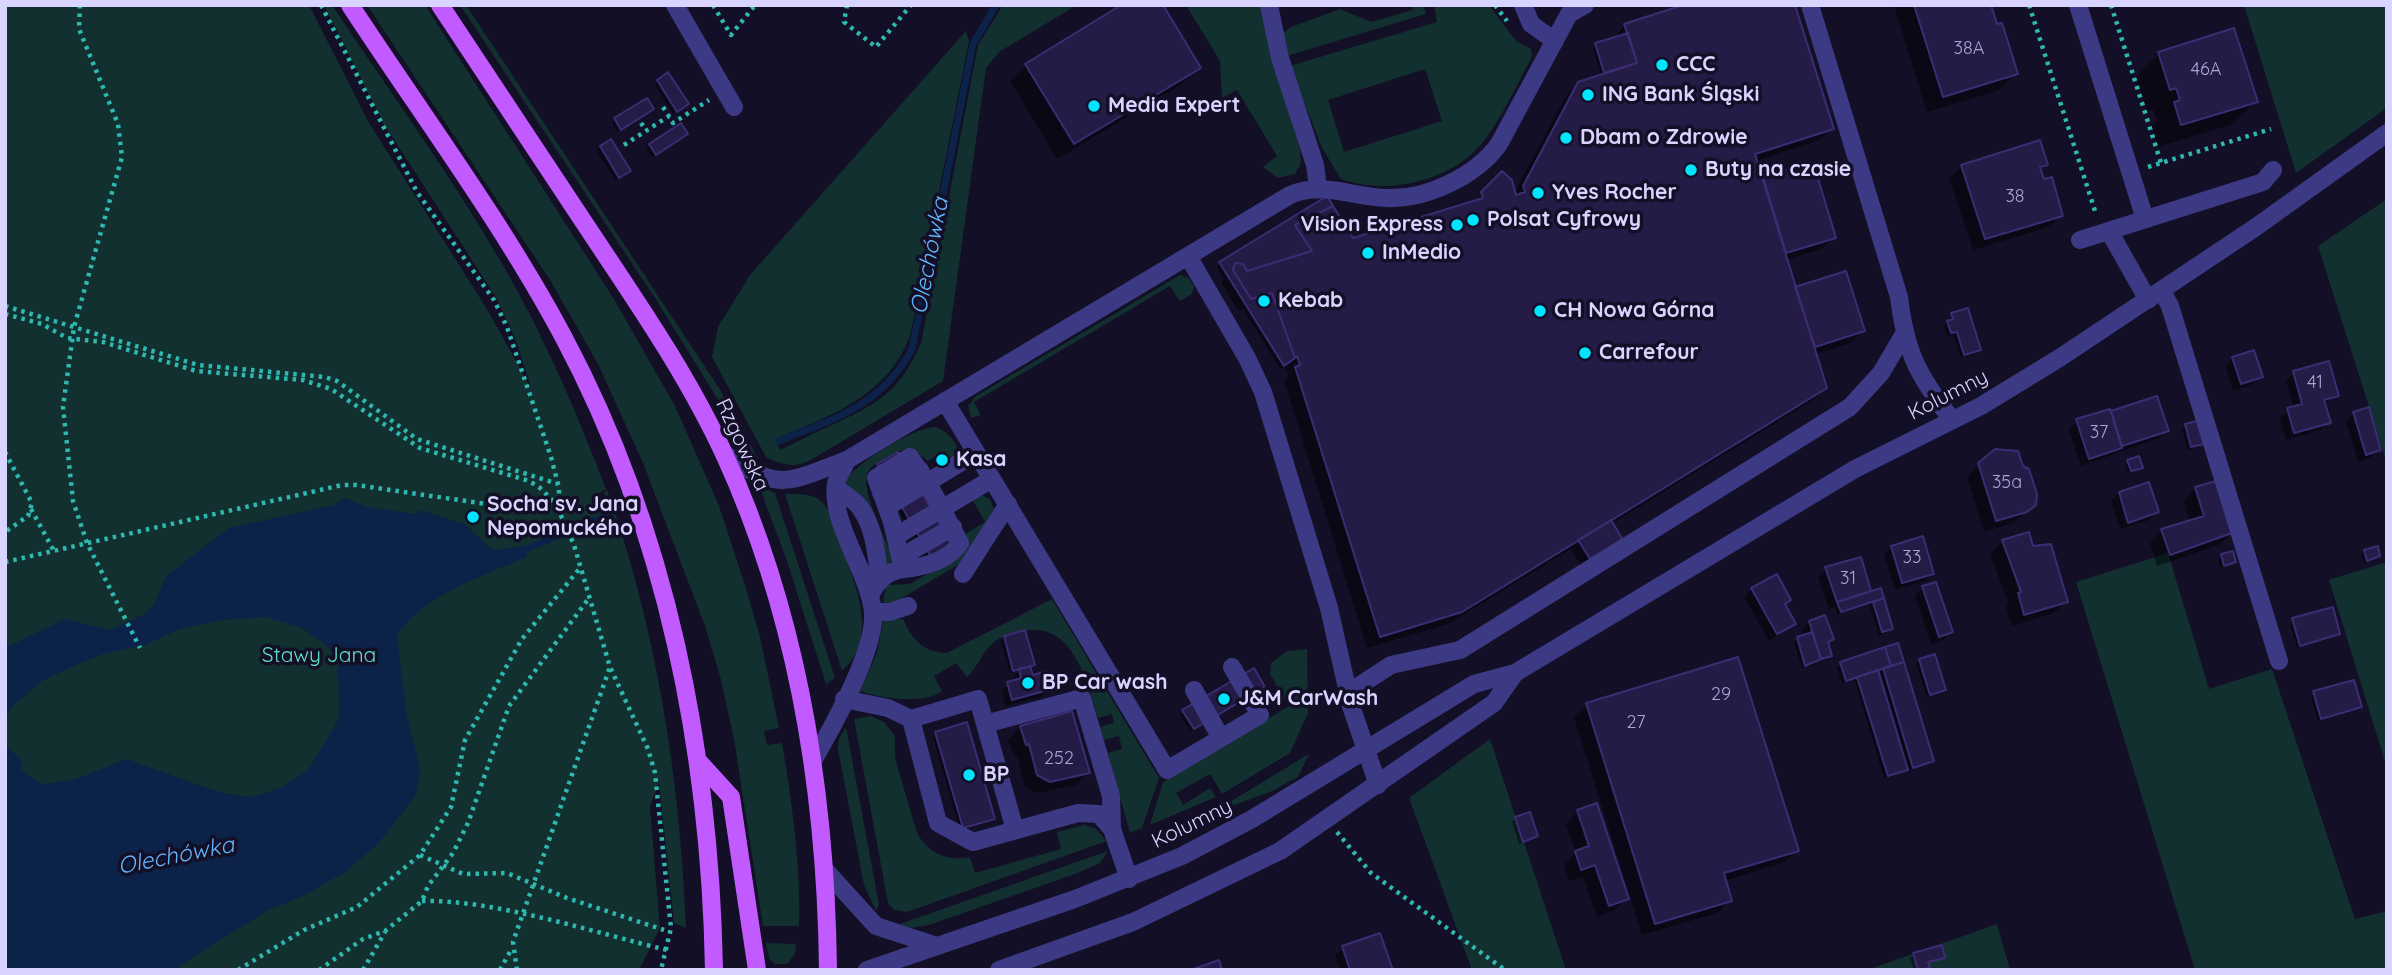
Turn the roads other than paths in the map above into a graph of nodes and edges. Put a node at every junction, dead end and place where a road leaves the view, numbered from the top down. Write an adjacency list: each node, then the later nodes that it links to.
1 (350, 5): 46 (main road)
2 (440, 5): 23 (main road, Rzgowska)
3 (676, 5): 10 (street)
4 (1269, 5): 13 (street)
5 (1523, 5): 9 (street)
6 (1585, 5): 9 (street)
7 (1810, 5): 19 (street)
8 (2078, 5): 14 (street)
9 (1555, 41): 13 (street)
10 (734, 107)
11 (2387, 133): 18 (street, Kolumny)
12 (2273, 170): 14 (street)
13 (1318, 188): 17 (street)
14 (2145, 219): 15 (street)
15 (2105, 232): 16 (street); 18 (street)
16 (2080, 240)
17 (1188, 256): 20 (street); 39 (street)
18 (2155, 296): 21 (street, Kolumny); 35 (street)
19 (1904, 334): 21 (street); 39 (street)
20 (945, 401): 22 (street); 24 (street)
21 (1952, 420): 37 (street, Kolumny)
22 (976, 453): 25 (street); 26 (street)
23 (724, 454): 24 (street); 45 (main road, Rzgowska)
24 (847, 460): 33 (street)
25 (924, 476): 27 (street); 27 (street); 29 (street)
26 (992, 479): 28 (street); 29 (street)
27 (884, 500): 30 (street)
28 (1008, 504): 32 (street); 43 (street)
29 (943, 509): 30 (street); 31 (street)
30 (896, 536): 31 (street)
31 (902, 563): 33 (street)
32 (963, 574)
33 (873, 597): 34 (street); 40 (street)
34 (908, 606)
35 (2279, 661)
36 (1232, 667): 43 (street)
37 (1515, 673): 44 (street, Kolumny); 47 (street, Kolumny)
38 (1194, 690): 43 (street)
39 (1348, 693): 44 (street)
40 (844, 699): 41 (street); 45 (street)
41 (911, 719): 42 (street); 49 (street)
42 (985, 724): 48 (street); 49 (street)
43 (1221, 738)
44 (1365, 751): 47 (street); 51 (street, Kolumny)
45 (814, 760): 50 (main road, Rzgowska)
46 (699, 763): 53 (main road); 54 (main road)
47 (1378, 785): 57 (street, Kolumny)
48 (1112, 829): 49 (street); 51 (street)
49 (1015, 830)
50 (826, 871): 52 (street); 55 (main road, Rzgowska)
51 (1129, 879): 52 (street, Kolumny)
52 (937, 946): 56 (street, Kolumny)
53 (714, 970)
54 (757, 970)
55 (828, 970)
56 (867, 970)
57 (999, 970)

